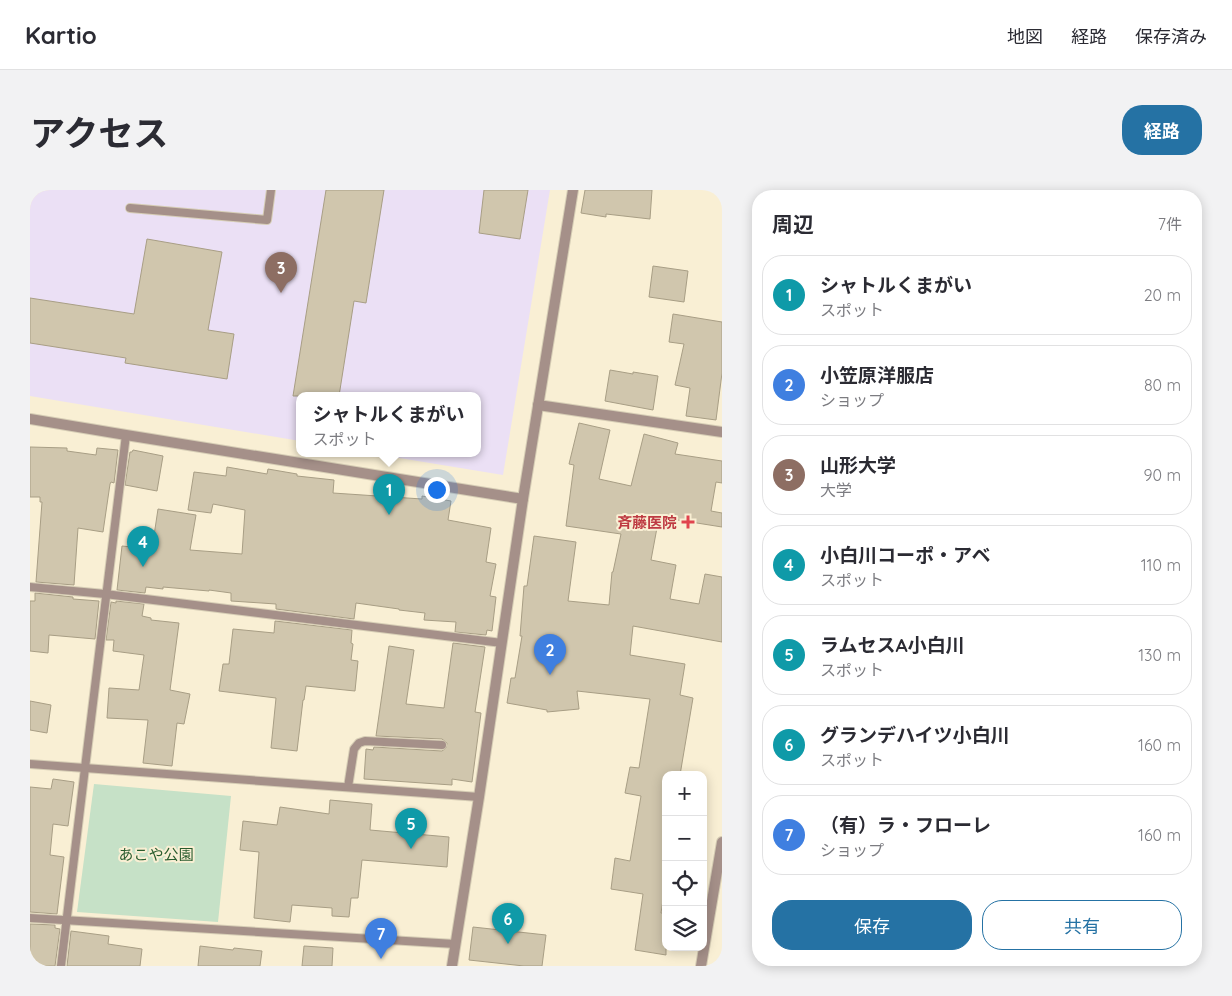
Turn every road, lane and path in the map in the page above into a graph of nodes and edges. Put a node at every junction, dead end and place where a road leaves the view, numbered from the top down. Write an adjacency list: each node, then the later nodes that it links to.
1 (271, 190): 3 (lane)
2 (573, 190): 4 (street)
3 (130, 208)
4 (538, 405): 6 (street); 8 (street)
5 (30, 418): 7 (street)
6 (722, 432)
7 (126, 435): 8 (street); 10 (lane)
8 (523, 499): 11 (street)
9 (30, 587): 10 (lane)
10 (106, 594): 11 (lane); 14 (lane)
11 (502, 642): 16 (street)
12 (442, 745): 15 (lane)
13 (30, 764): 14 (lane)
14 (86, 768): 15 (lane); 19 (lane)
15 (348, 787): 16 (lane)
16 (479, 797): 20 (street)
17 (722, 842): 23 (street)
18 (30, 918): 19 (lane)
19 (67, 920): 20 (lane); 21 (lane)
20 (455, 944): 22 (street)
21 (61, 966)
22 (452, 966)
23 (701, 966)

